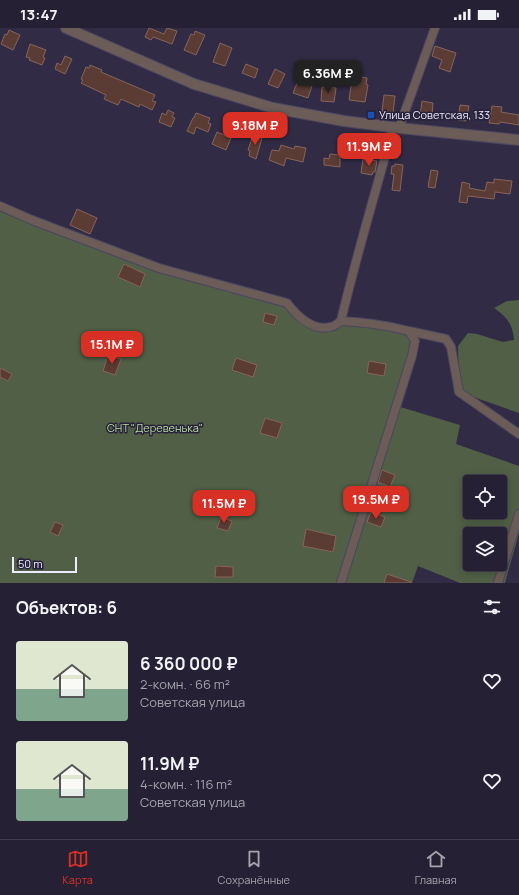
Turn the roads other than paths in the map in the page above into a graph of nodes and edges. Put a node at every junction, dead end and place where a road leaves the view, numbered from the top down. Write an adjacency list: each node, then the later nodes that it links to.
1 (66, 28): 3 (street)
2 (435, 28): 3 (street)
3 (396, 127): 4 (street); 6 (street)
4 (519, 140)
5 (0, 206): 6 (street)
6 (341, 321): 7 (street)
7 (409, 331): 8 (street); 10 (street)
8 (519, 434)
9 (519, 514): 11 (street)
10 (341, 583)
11 (498, 583)

